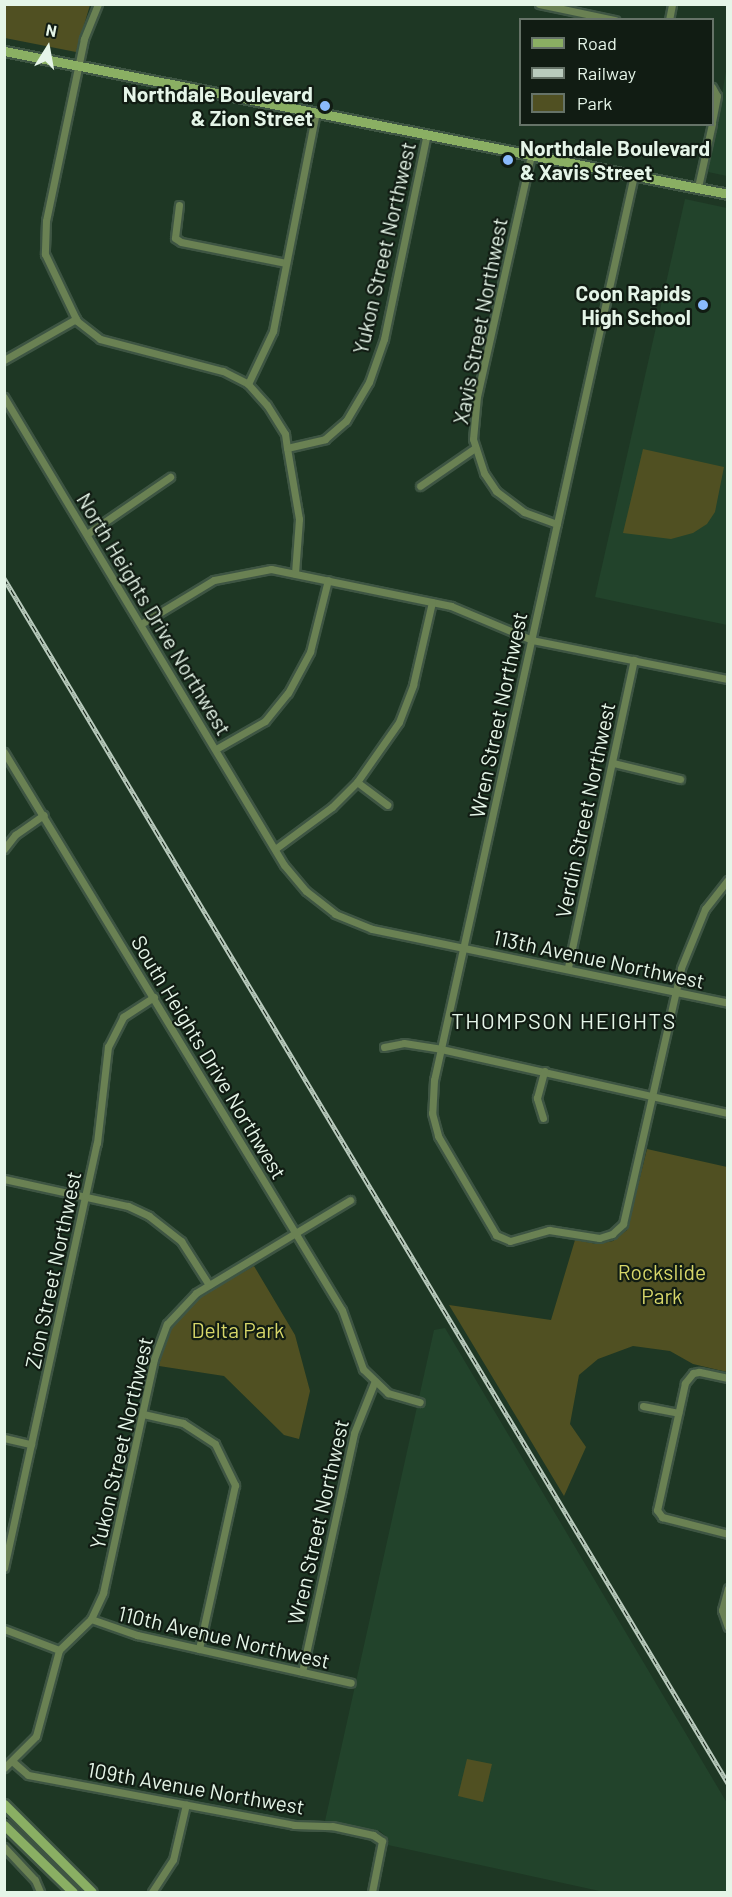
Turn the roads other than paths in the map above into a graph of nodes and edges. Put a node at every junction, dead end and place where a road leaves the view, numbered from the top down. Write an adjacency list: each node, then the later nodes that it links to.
1 (98, 4): 6 (street)
2 (539, 4): 3 (street)
3 (565, 7): 4 (street)
4 (607, 18)
5 (4, 51): 6 (street)
6 (79, 66): 8 (street); 18 (street)
7 (714, 91): 9 (street)
8 (316, 112): 11 (street); 17 (street)
9 (714, 112)
10 (711, 126): 14 (street)
11 (427, 134): 12 (street); 22 (street, Yukon Street Northwest)
12 (531, 155): 13 (street); 23 (street, Xavis Street Northwest)
13 (634, 175): 14 (street); 26 (street, Wren Street Northwest)
14 (698, 187): 15 (street)
15 (728, 194)
16 (178, 205): 17 (street)
17 (286, 263): 20 (street)
18 (76, 319): 19 (street); 20 (street)
19 (4, 360)
20 (248, 384): 22 (street)
21 (4, 397): 27 (street, North Heights Drive Northwest)
22 (287, 448): 28 (street)
23 (475, 448): 25 (street); 26 (street, Xavis Street Northwest)
24 (170, 477): 27 (street)
25 (420, 486)
26 (557, 524): 32 (street, Wren Street Northwest)
27 (87, 534): 31 (street, North Heights Drive Northwest)
28 (296, 574): 29 (street); 31 (street)
29 (328, 580): 30 (street); 35 (street)
30 (432, 602): 32 (street); 39 (street)
31 (141, 624): 35 (street, North Heights Drive Northwest)
32 (532, 640): 33 (street); 45 (street, Wren Street Northwest)
33 (634, 660): 34 (street); 37 (street, Verdin Street Northwest)
34 (728, 679)
35 (216, 749): 43 (street, North Heights Drive Northwest)
36 (4, 752): 41 (street, South Heights Drive Northwest)
37 (613, 763): 38 (street); 46 (street, Verdin Street Northwest)
38 (680, 779)
39 (357, 782): 40 (street); 43 (street)
40 (387, 805)
41 (44, 815): 42 (street); 48 (street, South Heights Drive Northwest)
42 (4, 849)
43 (275, 849): 45 (street, North Heights Drive Northwest)
44 (728, 880): 47 (street)
45 (464, 948): 46 (street, 113th Avenue Northwest); 51 (street, Wren Street Northwest)
46 (568, 967): 47 (street, 113th Avenue Northwest)
47 (676, 992): 49 (street, 113th Avenue Northwest); 53 (street)
48 (154, 997): 57 (street, Zion Street Northwest); 59 (street, South Heights Drive Northwest)
49 (728, 1003)
50 (384, 1047): 51 (street)
51 (441, 1049): 52 (street); 53 (street, Wren Street Northwest)
52 (544, 1071): 53 (street); 55 (street)
53 (652, 1097): 54 (street)
54 (728, 1113)
55 (543, 1118)
56 (4, 1179): 57 (street)
57 (86, 1197): 60 (street); 68 (street, Zion Street Northwest)
58 (350, 1200): 59 (street, Yukon Street Northwest)
59 (295, 1234): 60 (street, Yukon Street Northwest); 62 (street, South Heights Drive Northwest)
60 (209, 1285): 66 (street, Yukon Street Northwest)
61 (728, 1378): 65 (street)
62 (374, 1383): 63 (street); 78 (street, Wren Street Northwest)
63 (420, 1402)
64 (643, 1406): 65 (street)
65 (678, 1413): 69 (street)
66 (142, 1414): 73 (street, Yukon Street Northwest); 76 (street)
67 (4, 1438): 68 (street)
68 (32, 1444): 70 (street, Zion Street Northwest)
69 (728, 1534)
70 (7, 1545): 71 (street, Zion Street Northwest)
71 (4, 1568)
72 (728, 1588): 74 (street)
73 (91, 1619): 76 (street, 110th Avenue Northwest); 77 (street, Yukon Street Northwest)
74 (728, 1627)
75 (4, 1629): 77 (street)
76 (200, 1649): 78 (street, 110th Avenue Northwest)
77 (59, 1650): 80 (street)
78 (302, 1672): 79 (street, 110th Avenue Northwest)
79 (351, 1683)
80 (12, 1761): 81 (street); 83 (street, 109th Avenue Northwest)
81 (4, 1768)
82 (4, 1804): 88 (street)
83 (186, 1804): 89 (street); 90 (street, 109th Avenue Northwest)
84 (4, 1826): 87 (street)
85 (4, 1848): 86 (street)
86 (40, 1893)
87 (73, 1893)
88 (92, 1893)
89 (152, 1893)
90 (372, 1893)

